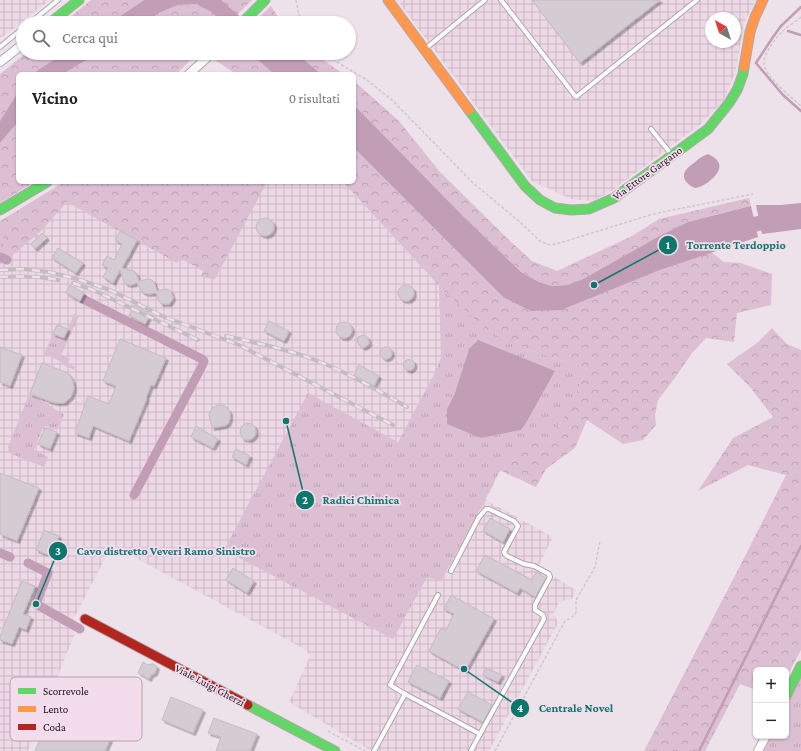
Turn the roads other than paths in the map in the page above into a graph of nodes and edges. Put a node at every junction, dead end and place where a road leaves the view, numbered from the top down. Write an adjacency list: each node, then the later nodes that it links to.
1 (58, 0): 9 (lane)
2 (79, 0): 10 (street)
3 (485, 0): 15 (lane)
4 (501, 0): 5 (lane)
5 (697, 0)
6 (763, 0): 20 (street, Via Ettore Gargano)
7 (389, 2): 15 (street, Via Ettore Gargano)
8 (262, 3): 11 (street)
9 (39, 16)
10 (59, 16)
11 (249, 16)
12 (16, 34): 13 (lane)
13 (0, 47)
14 (16, 49): 17 (street)
15 (424, 50): 20 (street, Via Ettore Gargano)
16 (205, 60): 18 (street)
17 (0, 62)
18 (192, 72)
19 (651, 129): 20 (lane)
20 (672, 155)
21 (44, 184): 22 (street)
22 (0, 210)
23 (451, 571): 29 (lane)
24 (438, 595): 28 (lane)
25 (85, 619): 31 (street, Viale Luigi Gherzi)
26 (801, 666): 27 (street)
27 (789, 690)
28 (405, 694): 29 (lane); 32 (lane)
29 (480, 734): 33 (lane)
30 (764, 739): 34 (street)
31 (335, 751)
32 (374, 751)
33 (471, 751)
34 (758, 751)

